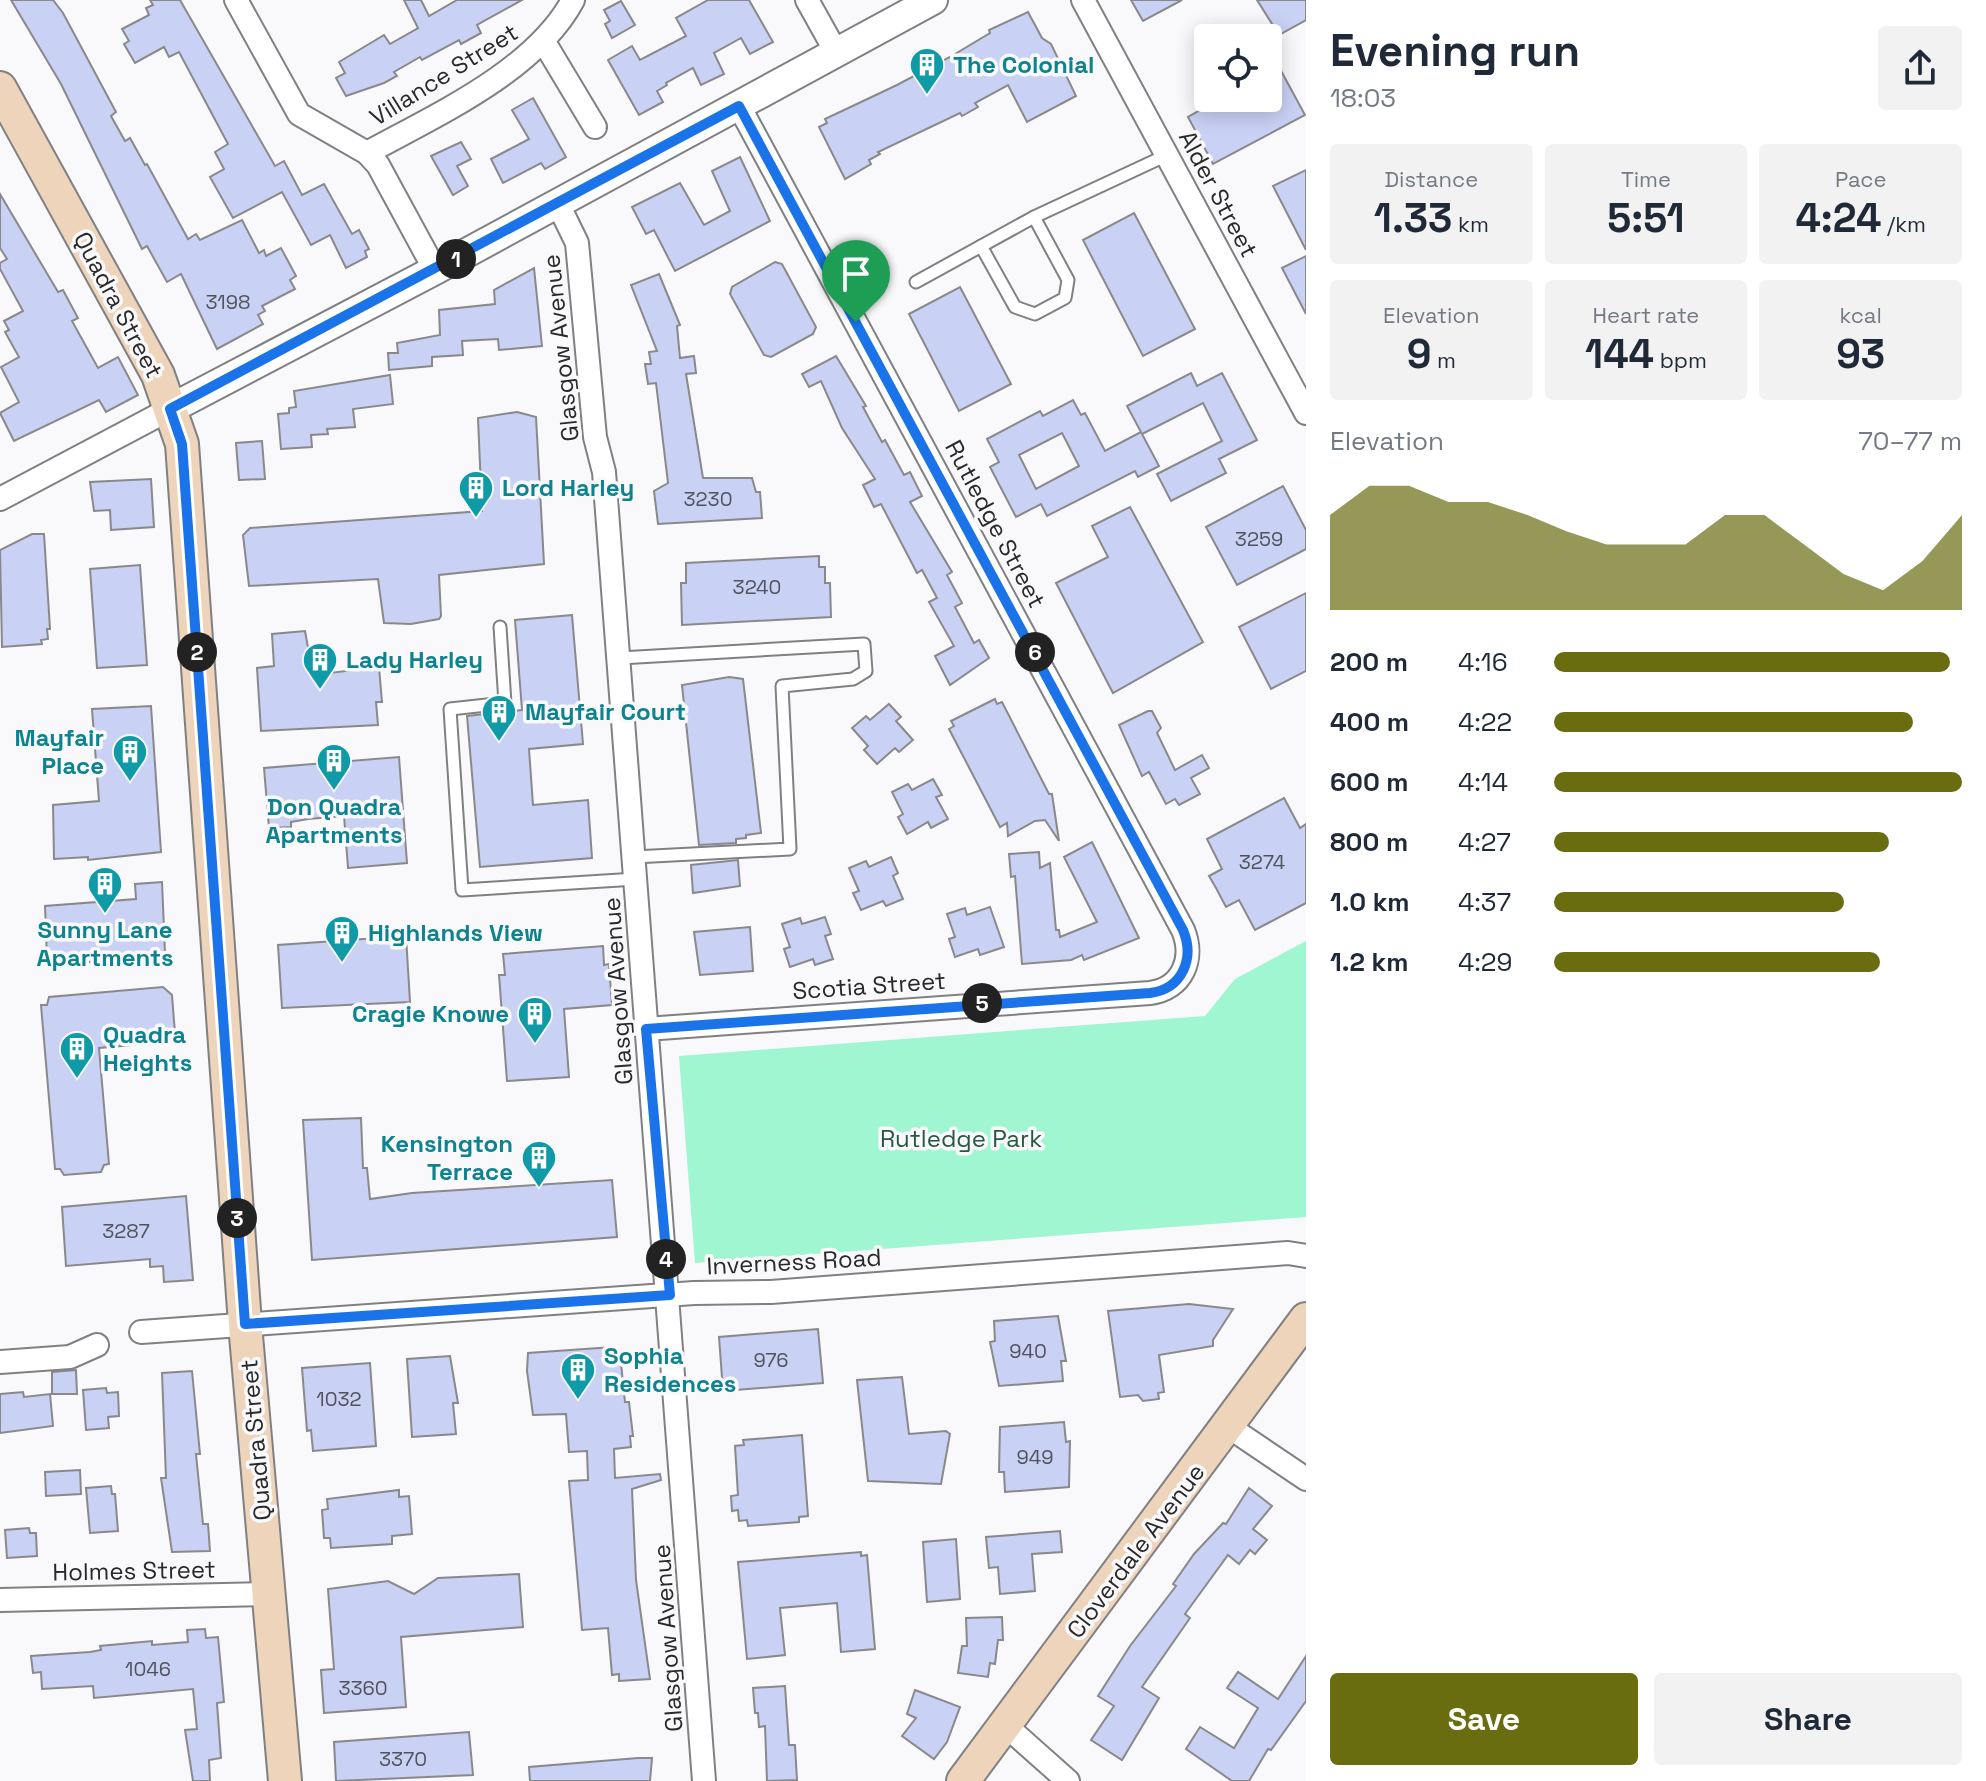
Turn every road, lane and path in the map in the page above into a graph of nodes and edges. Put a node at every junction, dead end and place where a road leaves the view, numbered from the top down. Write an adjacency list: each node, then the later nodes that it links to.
1 (236, 0): 11 (street)
2 (573, 0): 6 (street, Villance Street)
3 (807, 0): 7 (street)
4 (933, 0): 7 (street)
5 (1083, 0): 12 (street, Alder Street)
6 (544, 42): 10 (street); 11 (street, Villance Street)
7 (836, 52): 9 (street)
8 (0, 88): 18 (main road, Quadra Street)
9 (739, 106): 13 (street); 24 (street, Rutledge Street)
10 (595, 127)
11 (367, 153): 16 (street)
12 (1168, 154): 14 (lane); 19 (street, Alder Street)
13 (558, 204): 16 (street); 22 (street, Glasgow Avenue)
14 (1034, 217): 15 (lane); 15 (lane)
15 (981, 246): 17 (lane)
16 (435, 270): 18 (street)
17 (916, 282)
18 (170, 409): 20 (street); 29 (main road, Quadra Street)
19 (1306, 413)
20 (0, 499)
21 (500, 627): 23 (lane)
22 (620, 658): 23 (street, Glasgow Avenue); 23 (lane)
23 (636, 868): 25 (street, Glasgow Avenue)
24 (1184, 972): 25 (street, Scotia Street)
25 (646, 1029): 27 (street, Glasgow Avenue)
26 (1306, 1256): 27 (street, Inverness Road)
27 (670, 1295): 29 (street, Inverness Road); 39 (street, Glasgow Avenue)
28 (1306, 1319): 33 (main road, Cloverdale Avenue)
29 (245, 1324): 30 (street, Inverness Road); 35 (main road, Quadra Street)
30 (141, 1332)
31 (97, 1345): 32 (street)
32 (0, 1362)
33 (1229, 1427): 34 (street); 37 (main road, Cloverdale Avenue)
34 (1306, 1479)
35 (270, 1594): 36 (street, Holmes Street); 38 (main road, Quadra Street)
36 (0, 1600)
37 (1005, 1725): 40 (main road, Cloverdale Avenue); 41 (street)
38 (285, 1781)
39 (704, 1781)
40 (963, 1781)
41 (1068, 1781)

